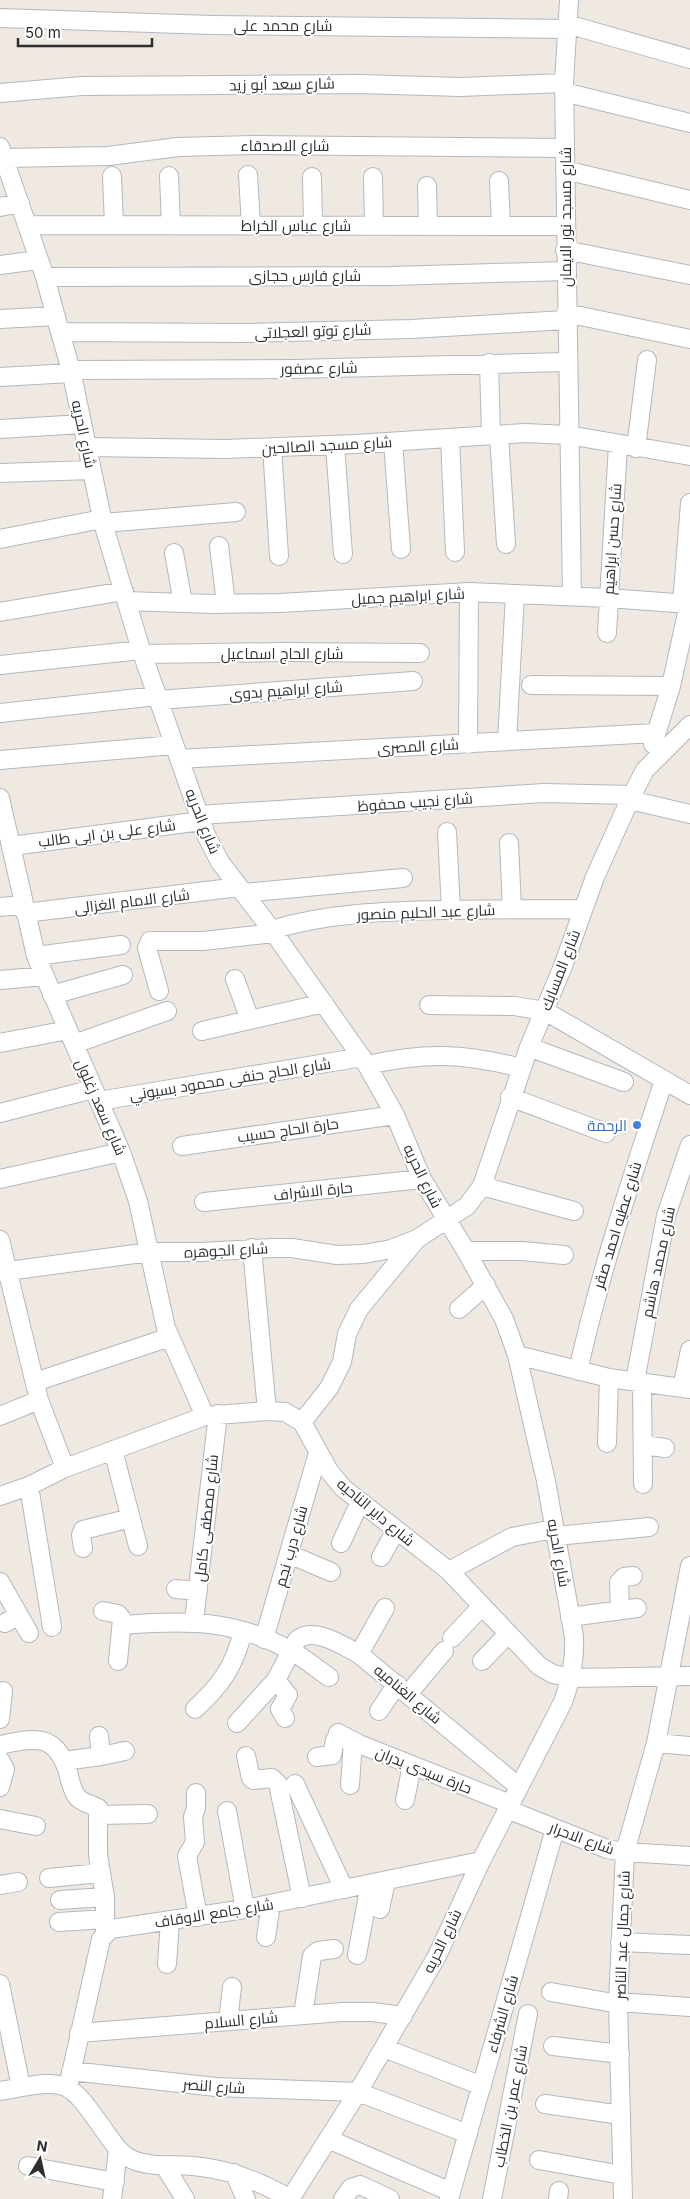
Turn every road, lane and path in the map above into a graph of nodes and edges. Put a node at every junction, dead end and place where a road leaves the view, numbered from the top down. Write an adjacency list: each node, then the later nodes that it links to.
1 (569, 0): 3 (street, شارع مسجد نور الايمان)
2 (0, 18): 3 (street, شارع محمد على)
3 (567, 27): 4 (street, شارع محمد على); 5 (street, شارع مسجد نور الايمان)
4 (690, 59)
5 (564, 87): 6 (street, شارع سعد أبو زيد); 7 (street, شارع سعد أبو زيد); 8 (street, شارع مسجد نور الايمان)
6 (0, 93)
7 (690, 123)
8 (565, 148): 9 (street, شارع الاصدقاء); 10 (street, شارع مسجد نور الايمان)
9 (2, 152): 19 (street, شارع الحريه)
10 (565, 170): 18 (street); 29 (street, شارع مسجد نور الايمان)
11 (248, 175): 24 (street)
12 (112, 176): 21 (street)
13 (169, 176): 23 (street)
14 (312, 177): 25 (street)
15 (373, 177): 26 (street)
16 (498, 181): 28 (street)
17 (427, 186): 27 (street)
18 (690, 200)
19 (20, 203): 20 (street); 22 (street, شارع الحريه)
20 (0, 207)
21 (114, 224): 22 (street, شارع عباس الخراط); 23 (street, شارع عباس الخراط)
22 (27, 225): 31 (street, شارع الحريه)
23 (171, 225): 24 (street, شارع عباس الخراط)
24 (251, 225): 25 (street, شارع عباس الخراط)
25 (313, 226): 26 (street, شارع عباس الخراط)
26 (374, 226): 27 (street, شارع عباس الخراط)
27 (428, 226): 28 (street, شارع عباس الخراط)
28 (501, 226): 29 (street, شارع عباس الخراط)
29 (565, 226): 30 (street, شارع مسجد نور الايمان)
30 (565, 250): 33 (street, شارع مسجد نور الايمان); 34 (street)
31 (38, 260): 32 (street); 35 (street, شارع الحريه)
32 (0, 265)
33 (565, 270): 35 (street, شارع فارس حجازى); 36 (street, شارع مسجد نور الايمان)
34 (690, 275)
35 (45, 277): 38 (street, شارع الحريه)
36 (566, 316): 38 (street, شارع توتو العجلاتى); 39 (street, شارع توتو العجلاتى); 41 (street, شارع مسجد نور الايمان)
37 (0, 320): 38 (street, شارع توتو العجلاتى)
38 (58, 324): 43 (street, شارع الحريه)
39 (690, 339)
40 (648, 360): 55 (street)
41 (567, 362): 42 (street, شارع عصفور); 48 (street, شارع مسجد نور الايمان)
42 (489, 363): 43 (street, شارع عصفور); 47 (street)
43 (71, 372): 44 (street, شارع عصفور); 45 (street, شارع الحريه)
44 (0, 377)
45 (82, 424): 46 (street); 53 (street, شارع الحريه)
46 (0, 429)
47 (495, 435): 48 (street, شارع مسجد الصالحين); 49 (street, شارع مسجد الصالحين); 63 (street)
48 (568, 435): 52 (street, شارع مسجد الصالحين); 73 (street)
49 (450, 438): 50 (street, شارع مسجد الصالحين); 67 (street)
50 (393, 442): 51 (street, شارع مسجد الصالحين); 65 (street)
51 (335, 445): 54 (street, شارع مسجد الصالحين); 68 (street)
52 (618, 445): 55 (street, شارع مسجد الصالحين); 74 (street, شارع حسن ابراهيم)
53 (87, 447): 54 (street, شارع مسجد الصالحين); 57 (street, شارع الحريه)
54 (272, 447): 69 (street)
55 (636, 448): 56 (street, شارع مسجد الصالحين)
56 (690, 456)
57 (92, 470): 58 (street); 61 (street, شارع الحريه)
58 (0, 473)
59 (690, 503): 77 (street)
60 (236, 512): 61 (street)
61 (102, 521): 62 (street); 72 (street, شارع الحريه)
62 (0, 539)
63 (506, 544)
64 (219, 546): 76 (street)
65 (401, 550)
66 (174, 552): 75 (street)
67 (455, 552)
68 (343, 554)
69 (279, 556)
70 (469, 592): 71 (street, شارع ابراهيم جميل); 76 (street, شارع ابراهيم جميل); 91 (street)
71 (514, 594): 73 (street, شارع ابراهيم جميل); 90 (street)
72 (125, 596): 75 (street, شارع ابراهيم جميل); 78 (street, شارع ابراهيم جميل); 80 (street, شارع الحريه)
73 (572, 596): 74 (street, شارع ابراهيم جميل)
74 (608, 598): 77 (street, شارع ابراهيم جميل); 79 (street, شارع حسن ابراهيم)
75 (183, 603): 76 (street, شارع ابراهيم جميل)
76 (226, 604)
77 (687, 604): 85 (street)
78 (0, 612)
79 (607, 633)
80 (142, 652): 81 (street, شارع الحاج اسماعيل); 82 (street, شارع الحاج اسماعيل); 86 (street, شارع الحريه)
81 (420, 653)
82 (0, 665)
83 (413, 681): 86 (street, شارع ابراهيم بدوى)
84 (531, 685): 85 (street)
85 (671, 686): 89 (street)
86 (158, 698): 87 (street, شارع ابراهيم بدوى); 92 (street, شارع الحريه)
87 (0, 713)
88 (690, 725): 94 (street, شارع المسابك)
89 (656, 733): 90 (street, شارع المصرى); 94 (street)
90 (507, 741): 91 (street, شارع المصرى)
91 (468, 744): 92 (street, شارع المصرى)
92 (177, 752): 93 (street, شارع المصرى); 98 (street, شارع الحريه)
93 (0, 760)
94 (645, 770): 95 (street, شارع المسابك)
95 (631, 797): 97 (street, شارع نجيب محفوظ); 98 (street, شارع نجيب محفوظ); 107 (street, شارع المسابك)
96 (0, 798): 101 (street, شارع سعد زغلول)
97 (690, 814)
98 (200, 818): 101 (street, شارع على بن ابى طالب); 103 (street, شارع الحريه)
99 (447, 832): 108 (street)
100 (509, 843): 105 (street)
101 (9, 857): 106 (street, شارع سعد زغلول)
102 (403, 878): 103 (street, شارع الامام الغزالى)
103 (241, 890): 106 (street, شارع الامام الغزالى); 109 (street, شارع الحريه)
104 (0, 907): 106 (street, شارع الامام الغزالى)
105 (512, 908): 107 (street, شارع عبد الحليم منصور); 108 (street, شارع عبد الحليم منصور)
106 (24, 909): 111 (street, شارع سعد زغلول)
107 (583, 909): 121 (street, شارع المسابك)
108 (451, 910): 109 (street, شارع عبد الحليم منصور)
109 (273, 931): 116 (street, شارع عبد الحليم منصور); 118 (street, شارع الحريه)
110 (121, 945): 111 (street)
111 (36, 956): 113 (street, شارع سعد زغلول)
112 (123, 974): 117 (street)
113 (44, 976): 115 (street); 117 (street, شارع سعد زغلول)
114 (235, 979): 122 (street)
115 (0, 980)
116 (159, 991)
117 (52, 996): 124 (street, شارع سعد زغلول)
118 (324, 1002): 122 (street); 127 (street, شارع الحريه)
119 (429, 1005): 121 (street)
120 (167, 1011): 124 (street)
121 (545, 1011): 126 (street, شارع المسابك); 129 (street)
122 (250, 1020): 123 (street)
123 (202, 1032)
124 (71, 1037): 125 (street); 131 (street, شارع سعد زغلول)
125 (0, 1043)
126 (529, 1047): 128 (street, شارع المسابك); 130 (street)
127 (364, 1061): 128 (street, شارع الحاج حنفى محمود بسيوني); 131 (street, شارع الحاج حنفى محمود بسيوني); 135 (street, شارع الحريه)
128 (521, 1068): 133 (street, شارع المسابك)
129 (664, 1080): 132 (street); 158 (street, شارع عطيه احمد صقر)
130 (624, 1082)
131 (96, 1095): 134 (street, شارع الحاج حنفى محمود بسيوني); 139 (street, شارع سعد زغلول)
132 (690, 1095)
133 (510, 1097): 136 (street); 142 (street, شارع المسابك)
134 (0, 1113)
135 (395, 1115): 138 (street, حارة الحاج حسيب); 141 (street, شارع الحريه)
136 (606, 1133)
137 (690, 1145): 161 (street, شارع محمد هاشم)
138 (182, 1146)
139 (121, 1152): 140 (street); 150 (street, شارع سعد زغلول)
140 (0, 1179)
141 (422, 1179): 143 (street, حارة الاشراف); 145 (street, شارع الحريه)
142 (482, 1186): 144 (street); 145 (street, شارع المسابك)
143 (204, 1202)
144 (574, 1211)
145 (446, 1221): 146 (street, شارع الجوهره); 149 (street, شارع الحريه)
146 (417, 1239): 148 (street, شارع الجوهره); 167 (street)
147 (0, 1240): 152 (street)
148 (252, 1248): 150 (street, شارع الجوهره); 164 (street)
149 (466, 1251): 151 (street); 153 (street, شارع الحريه)
150 (150, 1252): 152 (street, شارع الجوهره); 155 (street, شارع سعد زغلول)
151 (564, 1255)
152 (3, 1271): 160 (street)
153 (486, 1285): 154 (street); 157 (street, شارع الحريه)
154 (459, 1309)
155 (170, 1337): 160 (street); 165 (street, شارع سعد زغلول)
156 (690, 1350): 162 (street)
157 (517, 1355): 158 (street); 181 (street, شارع الحريه)
158 (578, 1371): 159 (street)
159 (609, 1378): 161 (street); 168 (street)
160 (35, 1382): 163 (street)
161 (638, 1382): 162 (street); 169 (street, شارع محمد هاشم)
162 (686, 1388)
163 (39, 1400): 166 (street); 173 (street)
164 (267, 1411): 165 (street); 167 (street)
165 (211, 1415): 171 (street); 193 (street, شارع مصطفى كامل)
166 (0, 1416)
167 (302, 1422): 172 (street, شارع داير الناحيه)
168 (608, 1443)
169 (643, 1445): 170 (street); 174 (street, شارع محمد هاشم)
170 (666, 1448)
171 (113, 1450): 173 (street); 178 (street)
172 (318, 1452): 177 (street, شارع داير الناحيه); 185 (street, شارع درب نجم)
173 (65, 1468): 175 (street)
174 (644, 1484)
175 (29, 1486): 176 (street); 200 (street)
176 (0, 1496)
177 (360, 1502): 180 (street, شارع داير الناحيه); 182 (street)
178 (131, 1518): 183 (street); 184 (street)
179 (649, 1528): 181 (street)
180 (396, 1530): 186 (street); 188 (street, شارع داير الناحيه)
181 (555, 1533): 188 (street); 197 (street, شارع الحريه)
182 (341, 1543)
183 (138, 1546)
184 (83, 1548)
185 (289, 1554): 189 (street); 204 (street, شارع درب نجم)
186 (381, 1557)
187 (690, 1566): 209 (street, شارع جمال عبد الناصر)
188 (449, 1571): 194 (street, شارع داير الناحيه)
189 (331, 1572)
190 (633, 1576): 197 (street)
191 (0, 1582): 202 (street)
192 (176, 1589): 193 (street)
193 (198, 1591): 198 (street, شارع مصطفى كامل)
194 (482, 1606): 203 (street, شارع داير الناحيه); 214 (street)
195 (385, 1608): 206 (street)
196 (103, 1611): 199 (street)
197 (570, 1616): 212 (street, شارع الحريه)
198 (194, 1621): 199 (street); 201 (street)
199 (123, 1625): 207 (street)
200 (52, 1627)
201 (243, 1631): 204 (street); 216 (street)
202 (29, 1633)
203 (508, 1634): 208 (street); 212 (street, شارع داير الناحيه)
204 (264, 1639): 205 (street)
205 (292, 1651): 206 (street, شارع الغناميه); 211 (street); 213 (street, شارع الغناميه)
206 (359, 1654): 214 (street, شارع الغناميه)
207 (118, 1661)
208 (482, 1661)
209 (669, 1676): 210 (street, شارع داير الناحيه); 212 (street, شارع داير الناحيه); 223 (street, شارع جمال عبد الناصر)
210 (690, 1676)
211 (329, 1677)
212 (572, 1678): 235 (street, شارع الحريه)
213 (276, 1680): 218 (street); 220 (street, شارع الغناميه)
214 (402, 1689): 217 (street); 235 (street, شارع الغناميه)
215 (3, 1691): 219 (street)
216 (195, 1709)
217 (379, 1711)
218 (285, 1718)
219 (0, 1719)
220 (237, 1723)
221 (99, 1736): 227 (street)
222 (346, 1737): 229 (street); 231 (street, حارة سيدى بدران); 233 (street)
223 (656, 1743): 224 (street); 245 (street, شارع جمال عبد الناصر)
224 (690, 1746)
225 (125, 1751): 227 (street)
226 (1, 1755): 230 (street); 234 (street)
227 (101, 1756): 230 (street)
228 (246, 1756): 255 (street)
229 (317, 1757)
230 (64, 1761): 240 (street)
231 (412, 1765): 237 (street); 238 (street, حارة سيدى بدران)
232 (295, 1784): 253 (street)
233 (350, 1785)
234 (0, 1786)
235 (519, 1787): 238 (street, شارع الحريه)
236 (196, 1793): 260 (street)
237 (405, 1800)
238 (509, 1806): 244 (street, شارع الاحرار); 247 (street, شارع الحريه)
239 (227, 1811): 258 (street)
240 (99, 1814): 241 (street); 248 (street)
241 (148, 1814)
242 (0, 1819): 243 (street)
243 (36, 1826)
244 (555, 1829): 245 (street, شارع الاحرار); 284 (street, شارع الشرفاء)
245 (625, 1852): 246 (street, شارع الاحرار); 265 (street, شارع جمال عبد الناصر)
246 (690, 1856)
247 (481, 1861): 251 (street, شارع جامع الاوقاف); 277 (street, شارع الحريه)
248 (101, 1873): 249 (street); 254 (street)
249 (49, 1878)
250 (18, 1882): 252 (street)
251 (378, 1882): 253 (street, شارع جامع الاوقاف); 259 (street); 268 (street)
252 (0, 1885)
253 (344, 1889): 255 (street, شارع جامع الاوقاف)
254 (105, 1897): 256 (street); 263 (street)
255 (302, 1898): 257 (street, شارع جامع الاوقاف)
256 (60, 1900)
257 (271, 1904): 258 (street, شارع جامع الاوقاف); 264 (street)
258 (245, 1909): 260 (street, شارع جامع الاوقاف)
259 (380, 1909)
260 (198, 1917): 261 (street, شارع جامع الاوقاف)
261 (170, 1921): 263 (street, شارع جامع الاوقاف); 269 (street)
262 (59, 1922): 263 (street, شارع جامع الاوقاف)
263 (105, 1926): 279 (street)
264 (266, 1937)
265 (620, 1942): 266 (street); 273 (street, شارع جمال عبد الناصر)
266 (690, 1946)
267 (334, 1949): 276 (street)
268 (357, 1955)
269 (167, 1964)
270 (0, 1984): 285 (street)
271 (232, 1987): 278 (street)
272 (551, 1992): 273 (street)
273 (619, 2003): 274 (street); 282 (street, شارع جمال عبد الناصر)
274 (690, 2007)
275 (528, 2014): 305 (street, شارع عمر بن الخطاب)
276 (302, 2015): 277 (street, شارع السلام); 278 (street, شارع السلام)
277 (403, 2016): 281 (street, شارع الحريه)
278 (228, 2021): 279 (street, شارع السلام)
279 (79, 2033): 283 (street)
280 (553, 2046): 282 (street)
281 (384, 2048): 284 (street); 287 (street, شارع الحريه)
282 (620, 2054): 289 (street, شارع جمال عبد الناصر)
283 (70, 2079): 285 (street, شارع النصر); 287 (street, شارع النصر); 292 (street)
284 (482, 2086): 290 (street, شارع الشرفاء)
285 (22, 2087): 286 (street, شارع النصر)
286 (0, 2091)
287 (358, 2092): 290 (street, شارع النصر); 291 (street, شارع الحريه)
288 (545, 2104): 289 (street)
289 (621, 2115): 297 (street, شارع جمال عبد الناصر)
290 (468, 2134): 299 (street, شارع الشرفاء)
291 (328, 2138): 299 (street); 302 (street, شارع الحريه)
292 (118, 2150): 294 (street); 298 (street)
293 (539, 2160): 297 (street)
294 (164, 2165): 296 (street); 300 (street)
295 (28, 2166): 298 (street)
296 (234, 2173): 301 (street); 302 (street)
297 (622, 2175): 306 (street, شارع جمال عبد الناصر)
298 (114, 2191)
299 (450, 2196)
300 (185, 2199)
301 (246, 2199)
302 (290, 2199)
303 (342, 2199): 304 (street)
304 (390, 2199)
305 (492, 2199)
306 (623, 2199)

